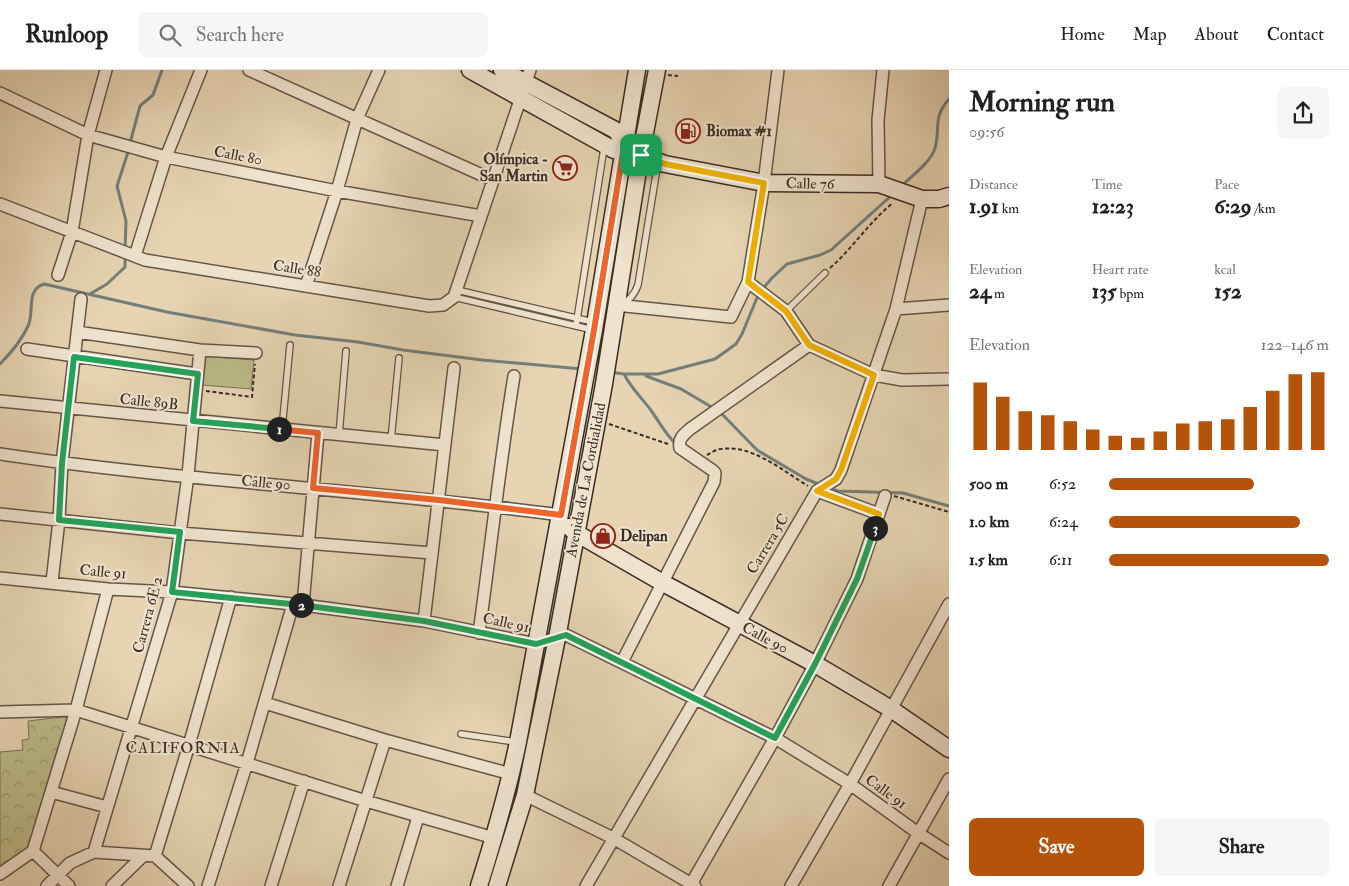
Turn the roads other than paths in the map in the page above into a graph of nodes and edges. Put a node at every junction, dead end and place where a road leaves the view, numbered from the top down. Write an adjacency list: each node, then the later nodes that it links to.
1 (106, 70): 17 (street)
2 (201, 70): 21 (street)
3 (249, 70): 15 (street)
4 (379, 70): 15 (street)
5 (470, 70): 14 (main road, Calle 76)
6 (502, 70): 11 (main road, Calle 76)
7 (638, 70): 13 (main road, Avenida de La Cordialidad)
8 (778, 70): 24 (street)
9 (883, 70): 25 (street)
10 (661, 72): 20 (main road, Avenida de La Cordialidad)
11 (528, 77): 14 (street); 16 (main road, Calle 76)
12 (0, 93): 17 (street, Calle 80)
13 (633, 98): 16 (main road); 19 (main road, Avenida de La Cordialidad)
14 (521, 100): 18 (main road, Calle 76); 23 (street)
15 (357, 120): 23 (street); 26 (street)
16 (598, 121): 19 (main road, Calle 76)
17 (88, 135): 21 (street, Calle 80); 31 (street)
18 (605, 146): 19 (main road, Calle 76); 43 (lane)
19 (624, 146): 20 (main road, Calle 76); 45 (main road, Avenida de La Cordialidad)
20 (641, 155): 22 (main road, Calle 76); 39 (main road, Avenida de La Cordialidad)
21 (166, 157): 26 (street, Calle 80); 32 (street)
22 (658, 162): 24 (main road, Calle 76); 39 (lane)
23 (493, 180): 30 (street)
24 (764, 183): 25 (main road, Calle 76); 35 (street)
25 (884, 186): 28 (main road, Calle 76)
26 (337, 191): 30 (street, Calle 80); 36 (street)
27 (944, 198): 28 (main road, Calle 76)
28 (922, 199): 41 (street, Carrera 5C)
29 (0, 204): 31 (street, Calle 88)
30 (481, 216): 37 (street)
31 (72, 232): 32 (street, Calle 88); 34 (street)
32 (134, 256): 36 (street, Calle 88)
33 (825, 273): 42 (lane)
34 (58, 275)
35 (748, 282): 39 (street); 42 (street)
36 (306, 286): 37 (street, Calle 88)
37 (455, 293): 43 (lane); 44 (lane)
38 (81, 299): 46 (street)
39 (616, 305): 81 (main road, Avenida de La Cordialidad)
40 (949, 305): 41 (street)
41 (896, 309): 57 (street, Carrera 5C)
42 (786, 311): 48 (street)
43 (577, 319): 44 (lane); 45 (lane)
44 (576, 326): 45 (lane)
45 (595, 326): 76 (main road, Avenida de La Cordialidad)
46 (76, 332): 50 (street); 53 (street)
47 (290, 345): 63 (lane)
48 (809, 345): 57 (street); 86 (street)
49 (28, 349): 53 (street)
50 (200, 350): 52 (street); 56 (street, Carrera 6E 2)
51 (346, 351): 65 (lane)
52 (256, 353)
53 (74, 357): 56 (street); 61 (street)
54 (398, 358): 66 (lane)
55 (454, 368): 67 (street)
56 (198, 374): 62 (street, Carrera 6E 2)
57 (874, 375): 59 (street); 72 (street, Carrera 5C)
58 (514, 376): 75 (street)
59 (949, 379)
60 (0, 401): 61 (street, Calle 89B)
61 (69, 409): 62 (street, Calle 89B); 69 (street)
62 (193, 421): 63 (street, Calle 89B); 70 (street, Carrera 6E 2)
63 (282, 430): 64 (street, Calle 89B)
64 (318, 433): 65 (street, Calle 89B); 71 (street)
65 (339, 435): 66 (street, Calle 89B)
66 (391, 440): 67 (street, Calle 89B)
67 (444, 445): 74 (street)
68 (0, 454): 69 (street, Calle 90)
69 (62, 463): 70 (street, Calle 90); 79 (street)
70 (188, 475): 71 (street, Calle 90); 80 (street, Carrera 6E 2)
71 (313, 488): 74 (street, Calle 90); 82 (street)
72 (817, 491): 78 (street); 93 (street, Carrera 5C)
73 (885, 496): 78 (street)
74 (439, 500): 75 (street, Calle 90); 83 (street)
75 (496, 506): 76 (street, Calle 90); 94 (street)
76 (562, 512): 81 (main road); 96 (main road, Avenida de La Cordialidad)
77 (0, 514): 79 (street)
78 (879, 514): 98 (street)
79 (59, 520): 80 (street); 85 (street)
80 (180, 532): 82 (street); 88 (street, Carrera 6E 2)
81 (576, 533): 86 (main road, Calle 90); 95 (main road, Avenida de La Cordialidad)
82 (309, 542): 83 (street); 90 (street)
83 (432, 553): 92 (street)
84 (0, 578): 85 (street, Calle 91)
85 (52, 582): 87 (street, Calle 91)
86 (663, 583): 93 (main road, Calle 90); 97 (street)
87 (108, 589): 88 (street, Calle 91); 102 (street)
88 (172, 592): 89 (street, Calle 91); 104 (street, Carrera 6E 2)
89 (231, 598): 90 (street, Calle 91); 109 (street)
90 (298, 604): 92 (street, Calle 91); 100 (street)
91 (949, 604): 101 (street)
92 (424, 621): 94 (street, Calle 91)
93 (738, 624): 98 (main road, Calle 90); 99 (street, Carrera 5C)
94 (479, 633): 96 (street, Calle 91)
95 (557, 638): 96 (street, Calle 91); 97 (street, Calle 91); 117 (main road, Avenida de La Cordialidad)
96 (536, 644): 108 (main road, Avenida de La Cordialidad)
97 (622, 662): 99 (street, Calle 91)
98 (815, 664): 101 (main road, Calle 90); 106 (street)
99 (695, 697): 106 (street, Calle 91); 123 (street, Carrera 5C)
100 (264, 703): 107 (street); 111 (street)
101 (891, 709): 110 (main road, Calle 90); 115 (street)
102 (76, 710): 103 (street); 104 (street); 116 (street)
103 (0, 712)
104 (132, 727): 109 (street); 119 (street, Carrera 6E 2)
105 (461, 734): 108 (lane)
106 (775, 738): 115 (street, Calle 91); 131 (street)
107 (385, 740): 112 (street); 118 (street)
108 (518, 742): 112 (main road, Avenida de La Cordialidad)
109 (190, 745): 111 (street); 127 (street)
110 (949, 748)
111 (247, 763): 114 (street); 135 (street)
112 (512, 774): 122 (main road, Avenida de La Cordialidad)
113 (949, 779): 121 (street)
114 (304, 781): 118 (street); 136 (street)
115 (850, 784): 121 (street, Calle 91); 142 (street)
116 (51, 792): 119 (street); 124 (street)
117 (525, 795): 123 (street); 140 (main road, Avenida de La Cordialidad)
118 (366, 801): 120 (street); 137 (street)
119 (107, 807): 125 (street, Carrera 6E 2)
120 (418, 817): 122 (street); 138 (street)
121 (918, 834): 126 (street, Calle 91); 143 (street)
122 (494, 838): 139 (main road, Avenida de La Cordialidad)
123 (613, 838): 131 (street); 141 (street, Carrera 5C)
124 (33, 850): 128 (street); 129 (street)
125 (94, 852): 127 (street); 129 (street)
126 (949, 853)
127 (149, 856): 130 (street); 134 (street)
128 (0, 874)
129 (58, 875): 132 (street); 133 (street)
130 (182, 884)
131 (692, 885)
132 (47, 886)
133 (69, 886)
134 (112, 886)
135 (208, 886)
136 (271, 886)
137 (339, 886)
138 (396, 886)
139 (479, 886)
140 (497, 886)
141 (586, 886)
142 (791, 886)
143 (889, 886)

